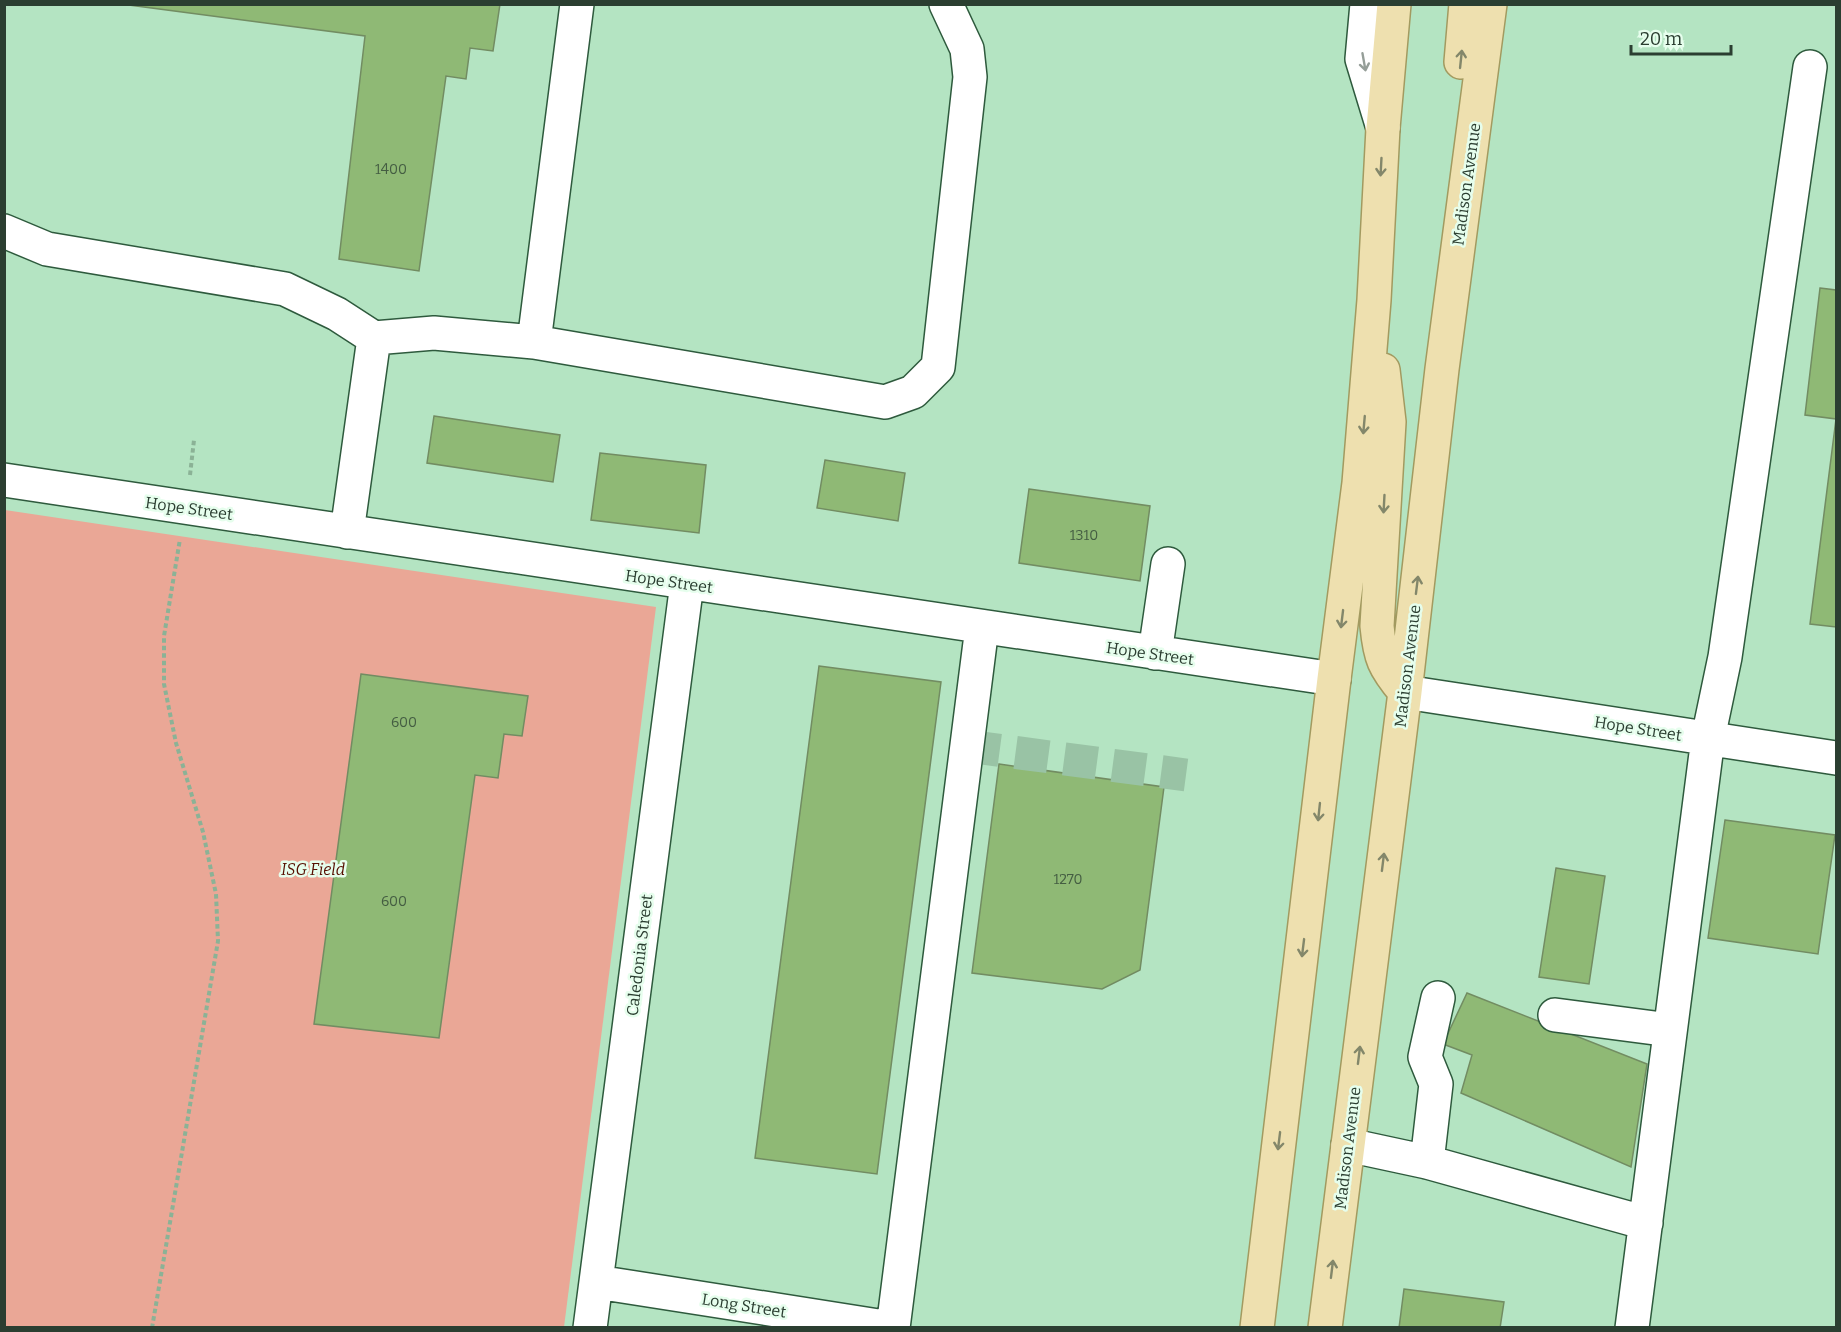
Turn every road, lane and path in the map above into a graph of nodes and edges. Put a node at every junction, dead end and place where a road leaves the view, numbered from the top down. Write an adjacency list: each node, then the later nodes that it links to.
1 (577, 4): 12 (street)
2 (946, 4): 12 (street)
3 (1367, 4): 8 (street, one-way to 8)
4 (1394, 4): 8 (main road)
5 (1466, 4): 13 (main road, one-way to 5)
6 (1490, 4): 13 (main road, Madison Avenue)
7 (1810, 67): 24 (street)
8 (1383, 128): 10 (main road, one-way to 10)
9 (4, 231): 11 (street)
10 (1374, 300): 22 (main road, one-way to 22); 23 (main road, one-way to 23)
11 (374, 338): 12 (street); 17 (street)
12 (534, 342)
13 (1442, 369): 23 (main road, Madison Avenue, one-way to 13)
14 (194, 440): 16 (path)
15 (4, 480): 16 (street, Hope Street)
16 (187, 508): 17 (street, Hope Street); 33 (path)
17 (347, 532): 19 (street, Hope Street)
18 (1168, 564): 21 (street)
19 (687, 583): 20 (street, Hope Street); 32 (street, Caledonia Street)
20 (982, 627): 21 (street, Hope Street); 35 (street)
21 (1155, 653): 22 (street, Hope Street)
22 (1334, 679): 36 (main road, one-way to 36)
23 (1405, 692): 24 (street, Hope Street); 29 (main road, Madison Avenue, one-way to 23)
24 (1708, 738): 25 (street, Hope Street); 28 (street)
25 (1836, 758)
26 (1438, 998): 30 (street)
27 (1555, 1015): 28 (street)
28 (1670, 1030): 31 (street)
29 (1348, 1145): 30 (street); 37 (main road, Madison Avenue, one-way to 29)
30 (1427, 1162): 31 (street)
31 (1646, 1223): 38 (street)
32 (597, 1282): 34 (street, Caledonia Street); 35 (street, Long Street)
33 (152, 1328)
34 (590, 1328)
35 (892, 1328)
36 (1257, 1328)
37 (1325, 1328)
38 (1632, 1328)

